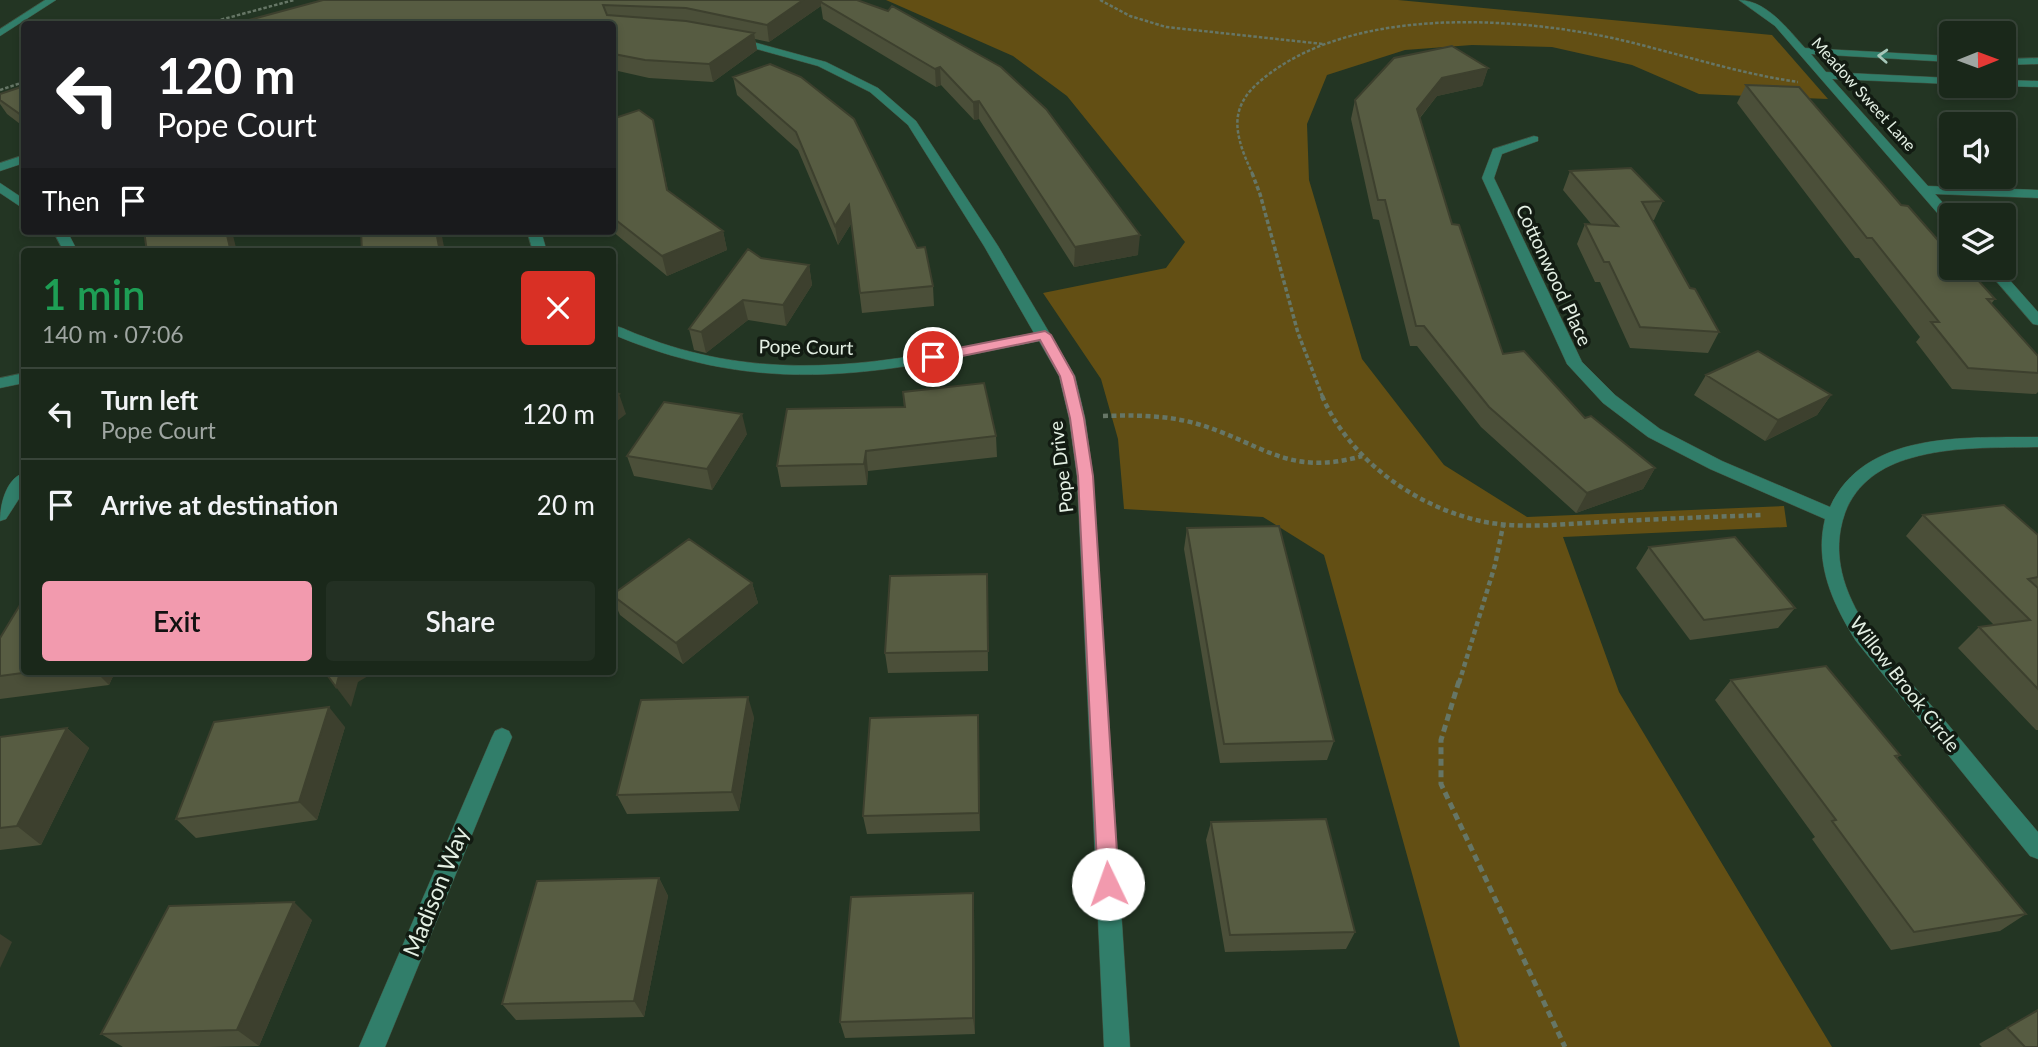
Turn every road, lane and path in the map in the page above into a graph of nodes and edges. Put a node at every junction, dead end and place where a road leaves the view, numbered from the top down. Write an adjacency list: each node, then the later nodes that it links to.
1 (51, 0): 6 (street)
2 (294, 0): 5 (path)
3 (1100, 0): 8 (path)
4 (1744, 0): 9 (street, Meadow Sweet Lane)
5 (215, 21)
6 (0, 33)
7 (715, 36): 31 (street, Pope Drive)
8 (1323, 44): 18 (path); 36 (path)
9 (1803, 51): 10 (street, one-way to 9); 13 (street, Meadow Sweet Lane)
10 (1939, 58)
11 (2038, 61): 12 (street)
12 (2016, 62)
13 (1824, 75): 14 (street); 18 (street, Meadow Sweet Lane)
14 (1939, 80)
15 (21, 83): 19 (path)
16 (2016, 83): 17 (street)
17 (2038, 84)
18 (1833, 86): 24 (street, Meadow Sweet Lane)
19 (0, 90)
20 (1534, 139): 40 (street, Cottonwood Place)
21 (21, 160): 22 (street)
22 (0, 167)
23 (0, 187): 26 (street)
24 (1926, 190): 25 (street); 27 (street, Meadow Sweet Lane)
25 (2038, 194)
26 (21, 203)
27 (1939, 206)
28 (2003, 280): 29 (street)
29 (2038, 321)
30 (616, 331): 31 (street, Pope Court)
31 (1045, 335): 34 (street, Pope Drive)
32 (21, 380): 33 (street)
33 (0, 383)
34 (1077, 418): 36 (path); 45 (street, Pope Drive)
35 (2038, 442): 40 (street, Willow Brook Circle)
36 (1362, 456): 41 (path)
37 (21, 484): 39 (street)
38 (1774, 514): 41 (path)
39 (0, 515)
40 (1834, 516): 43 (street, Willow Brook Circle)
41 (1503, 526): 46 (path)
42 (502, 737): 44 (street, Madison Way)
43 (2038, 849)
44 (372, 1047)
45 (1117, 1047)
46 (1565, 1047)

